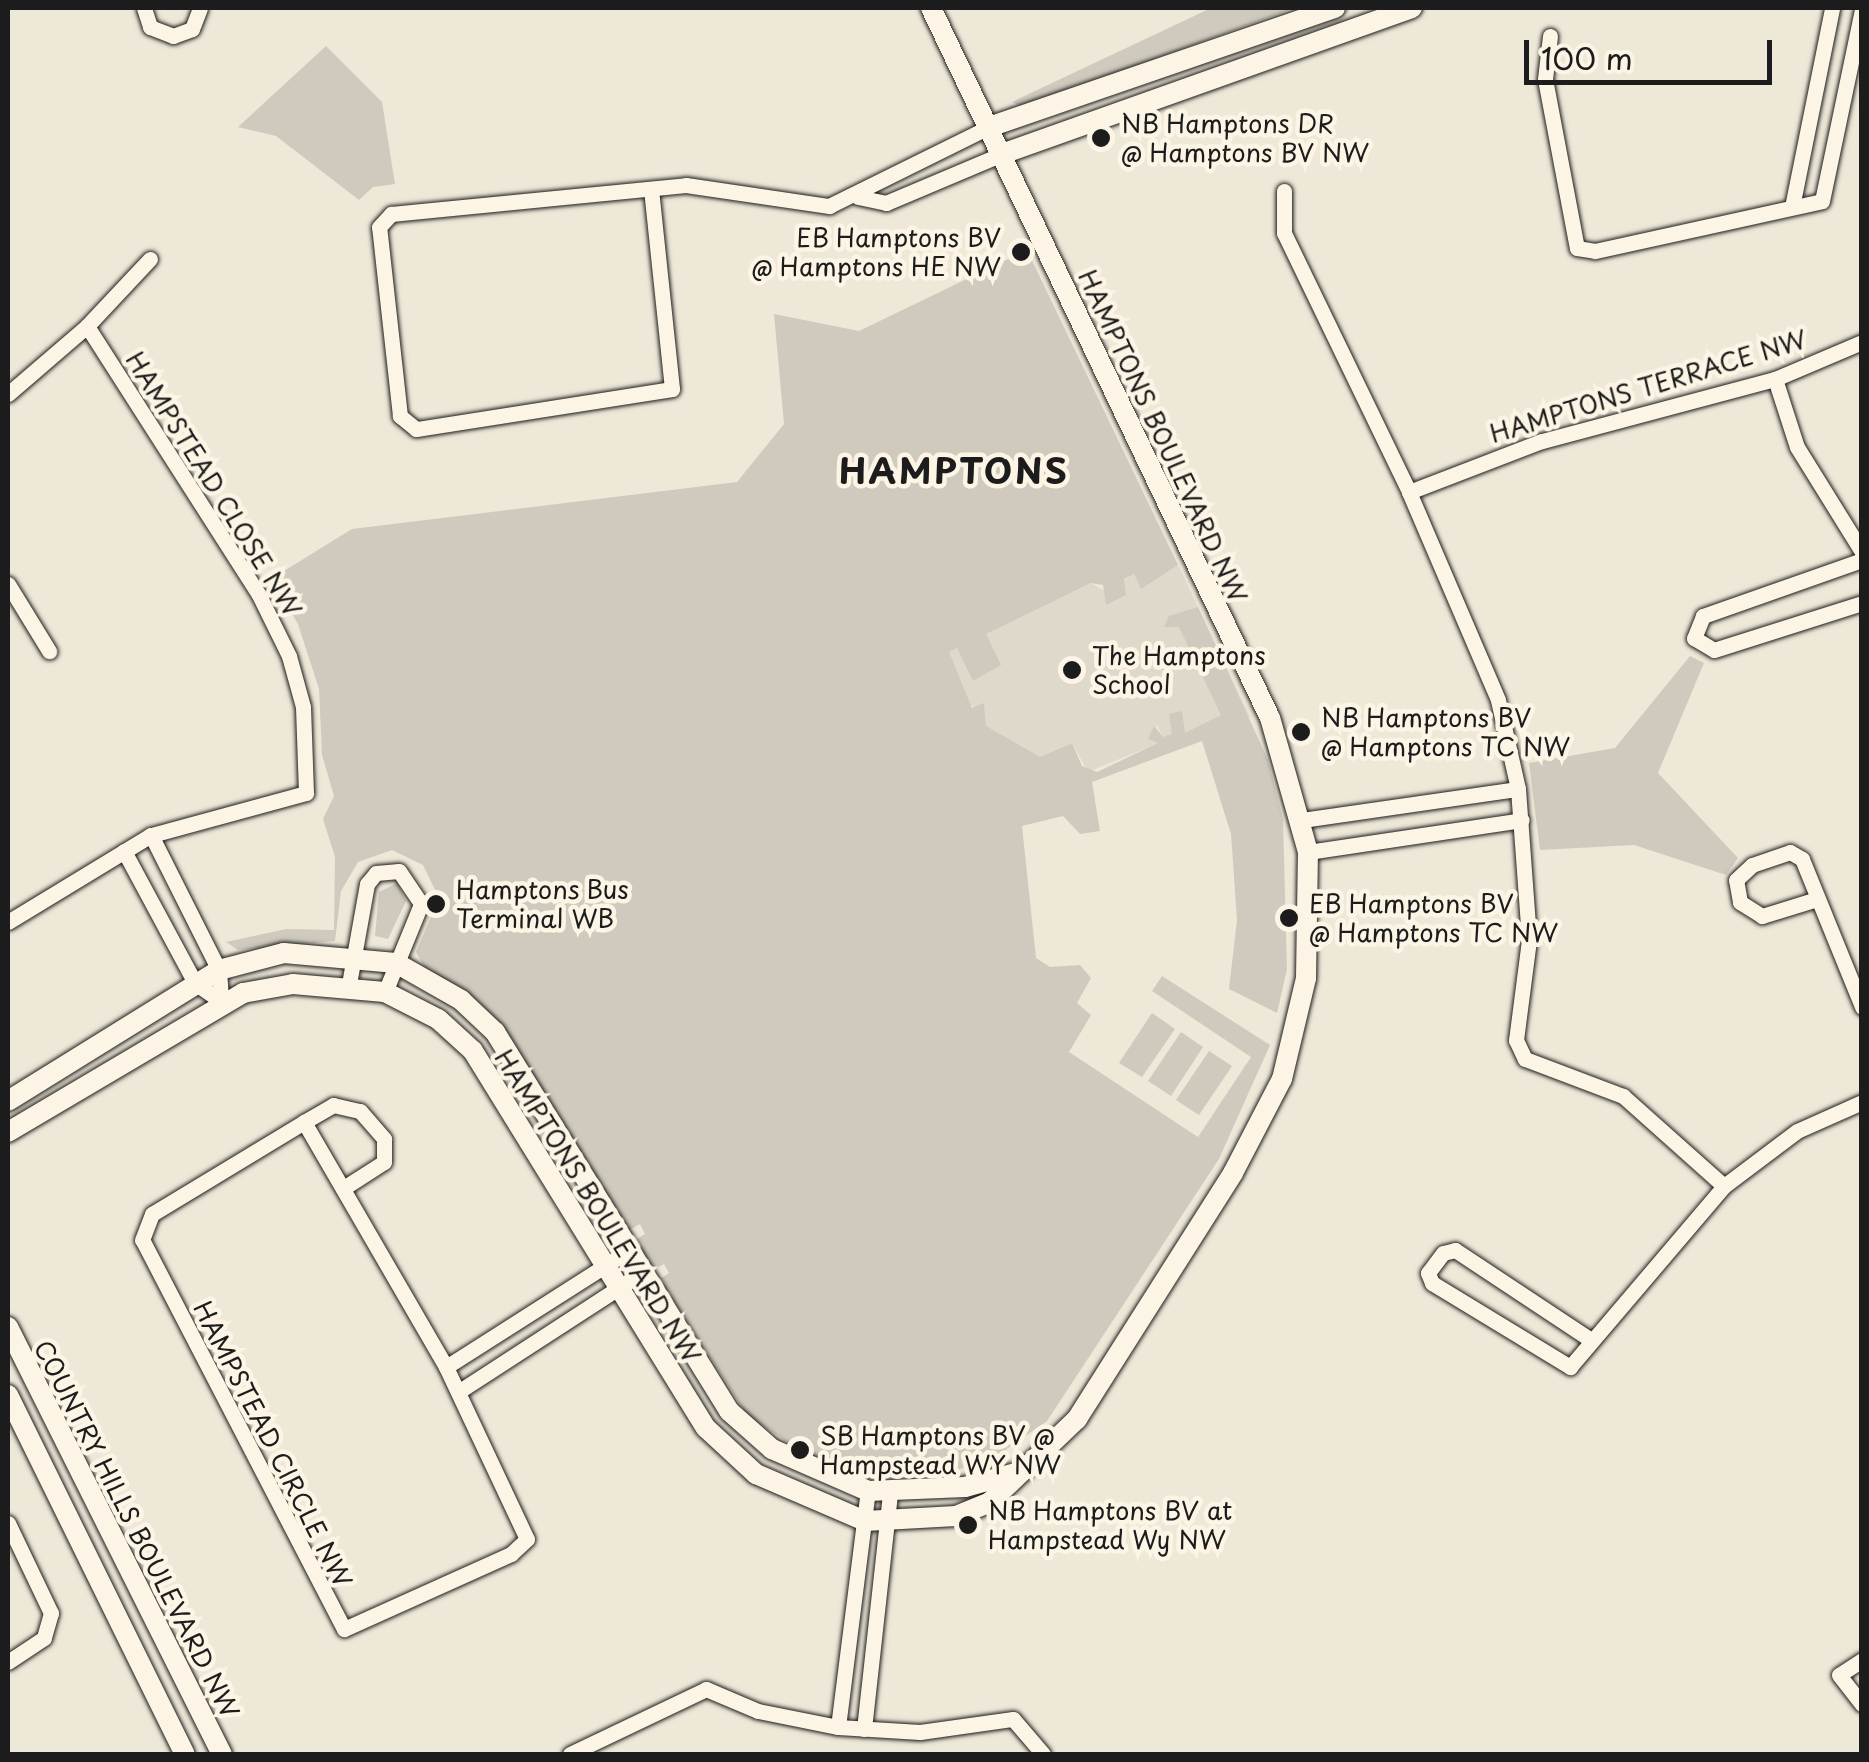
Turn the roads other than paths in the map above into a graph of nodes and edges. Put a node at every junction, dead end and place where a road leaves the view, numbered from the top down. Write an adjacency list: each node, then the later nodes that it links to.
1 (144, 8): 2 (street)
2 (200, 8)
3 (930, 8): 11 (street, HAMPTONS BOULEVARD NW)
4 (1335, 8): 11 (street)
5 (1412, 8): 12 (street)
6 (1832, 8): 9 (street)
7 (1862, 8): 10 (street)
8 (1550, 36): 16 (street)
9 (1823, 48): 10 (street); 16 (street)
10 (1851, 55): 16 (street)
11 (989, 128): 12 (street, HAMPTONS BOULEVARD NW); 15 (street)
12 (1002, 154): 15 (street); 29 (street, HAMPTONS BOULEVARD NW)
13 (651, 189): 13 (street); 15 (street)
14 (1284, 190): 22 (street)
15 (858, 197)
16 (1792, 207)
17 (150, 259): 18 (street)
18 (87, 326): 21 (street); 31 (street, HAMPSTEAD CLOSE NW)
19 (1862, 342): 20 (street, HAMPTONS TERRACE NW)
20 (1775, 379): 22 (street, HAMPTONS TERRACE NW); 23 (street)
21 (8, 394)
22 (1409, 492): 28 (street)
23 (1862, 552)
24 (1862, 560): 26 (street)
25 (8, 584): 27 (street)
26 (1862, 603)
27 (49, 651)
28 (1518, 789): 29 (street); 30 (street)
29 (1302, 820): 33 (street, HAMPTONS BOULEVARD NW)
30 (1522, 820): 33 (street); 49 (street)
31 (152, 835): 32 (street, HAMPSTEAD CLOSE NW); 38 (street)
32 (124, 850): 35 (street, HAMPSTEAD CLOSE NW); 39 (street)
33 (1308, 852): 59 (street, HAMPTONS BOULEVARD NW)
34 (1816, 899): 34 (street); 43 (street)
35 (8, 922)
36 (354, 954): 37 (street, HAMPTONS BOULEVARD NW); 37 (street); 38 (street, HAMPTONS BOULEVARD NW); 40 (street)
37 (396, 963): 41 (street); 50 (street, HAMPTONS BOULEVARD NW)
38 (219, 970): 39 (street, HAMPTONS BOULEVARD NW); 42 (street)
39 (194, 983): 42 (street); 44 (street, HAMPTONS BOULEVARD NW)
40 (349, 984): 41 (street, HAMPTONS BOULEVARD NW); 42 (street, HAMPTONS BOULEVARD NW)
41 (386, 992): 51 (street, HAMPTONS BOULEVARD NW)
42 (221, 1002): 47 (street, HAMPTONS BOULEVARD NW)
43 (1862, 1007)
44 (8, 1101)
45 (1862, 1102): 49 (street)
46 (304, 1122): 48 (street, HAMPSTEAD CIRCLE NW); 48 (street, HAMPSTEAD CIRCLE NW); 57 (street, HAMPSTEAD CIRCLE NW)
47 (8, 1132)
48 (345, 1186): 56 (street, HAMPSTEAD CIRCLE NW)
49 (1724, 1186): 55 (street)
50 (630, 1250): 51 (street); 52 (street, HAMPTONS BOULEVARD NW)
51 (606, 1265): 53 (street, HAMPTONS BOULEVARD NW); 56 (street)
52 (644, 1271): 53 (street); 60 (street, HAMPTONS BOULEVARD NW)
53 (619, 1286): 57 (street); 62 (street, HAMPTONS BOULEVARD NW)
54 (8, 1327): 73 (street, COUNTRY HILLS BOULEVARD NW)
55 (1591, 1340): 55 (street)
56 (446, 1367): 57 (street, HAMPSTEAD CIRCLE NW)
57 (458, 1392)
58 (8, 1395): 68 (street)
59 (1018, 1472): 61 (street, HAMPTONS BOULEVARD NW); 64 (street, HAMPTONS BOULEVARD NW)
60 (868, 1492): 61 (street, HAMPTONS BOULEVARD NW); 62 (street)
61 (890, 1493): 64 (street)
62 (865, 1521): 64 (street, HAMPTONS BOULEVARD NW); 69 (street)
63 (8, 1522): 66 (street)
64 (887, 1525): 70 (street)
65 (1862, 1660): 67 (street)
66 (8, 1662)
67 (1862, 1704)
68 (163, 1708): 71 (street); 72 (street)
69 (838, 1727): 70 (street); 74 (street)
70 (864, 1729): 75 (street)
71 (169, 1754)
72 (185, 1754)
73 (222, 1754)
74 (570, 1754)
75 (1043, 1754)

